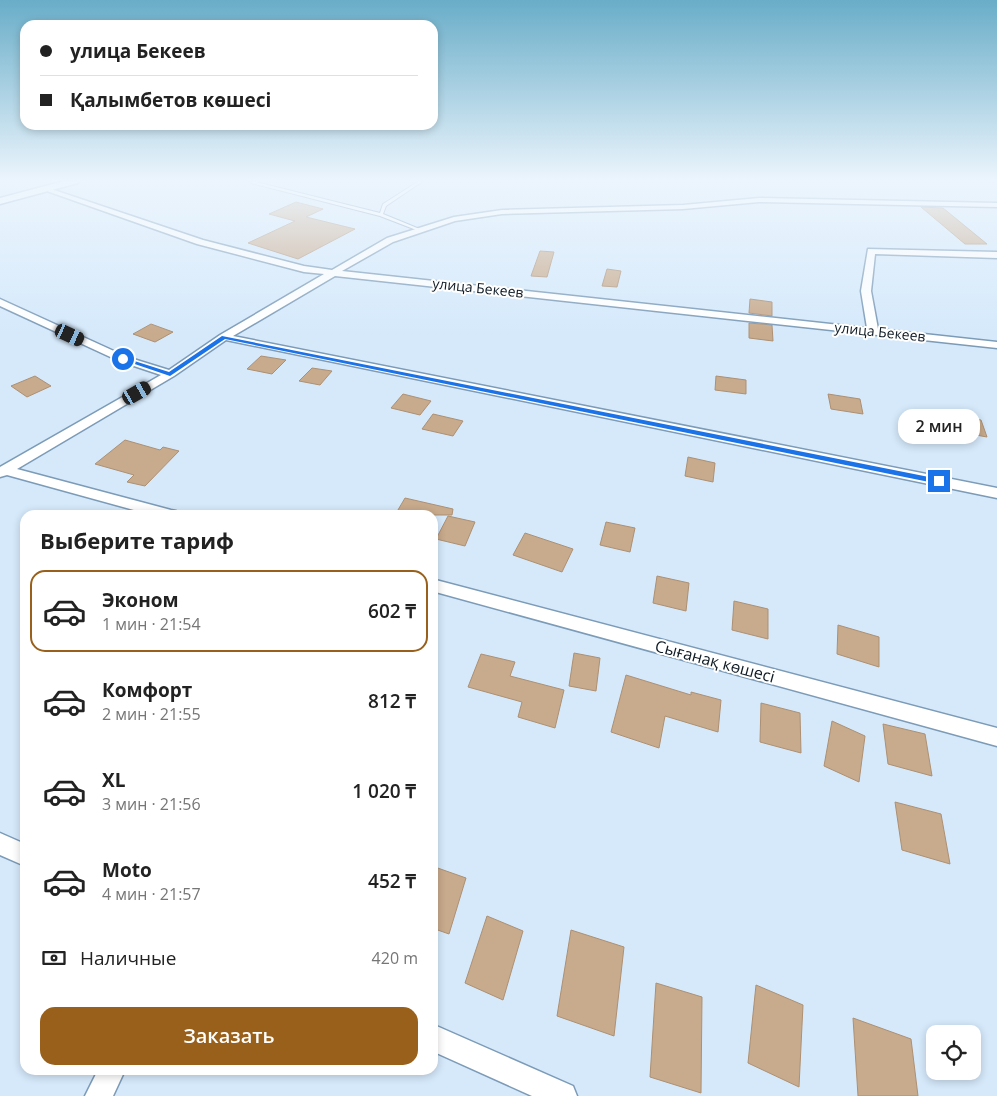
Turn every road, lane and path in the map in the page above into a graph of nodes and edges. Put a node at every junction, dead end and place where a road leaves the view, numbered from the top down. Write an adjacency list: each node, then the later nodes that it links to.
1 (171, 232): 4 (street, улица Бекеев)
2 (414, 232): 4 (street)
3 (997, 255): 6 (street)
4 (333, 273): 6 (street, улица Бекеев); 7 (street)
5 (0, 302): 9 (street)
6 (873, 331): 8 (street, улица Бекеев)
7 (224, 337): 9 (street); 11 (street)
8 (997, 345)
9 (170, 374): 10 (street)
10 (2, 472): 12 (street)
11 (997, 493)
12 (151, 510)
13 (438, 587): 14 (street, Сығанақ көшесі)
14 (997, 737)
15 (0, 844): 16 (street)
16 (20, 853)
17 (438, 1040): 20 (street)
18 (110, 1075): 19 (street)
19 (99, 1096)
20 (563, 1096)

